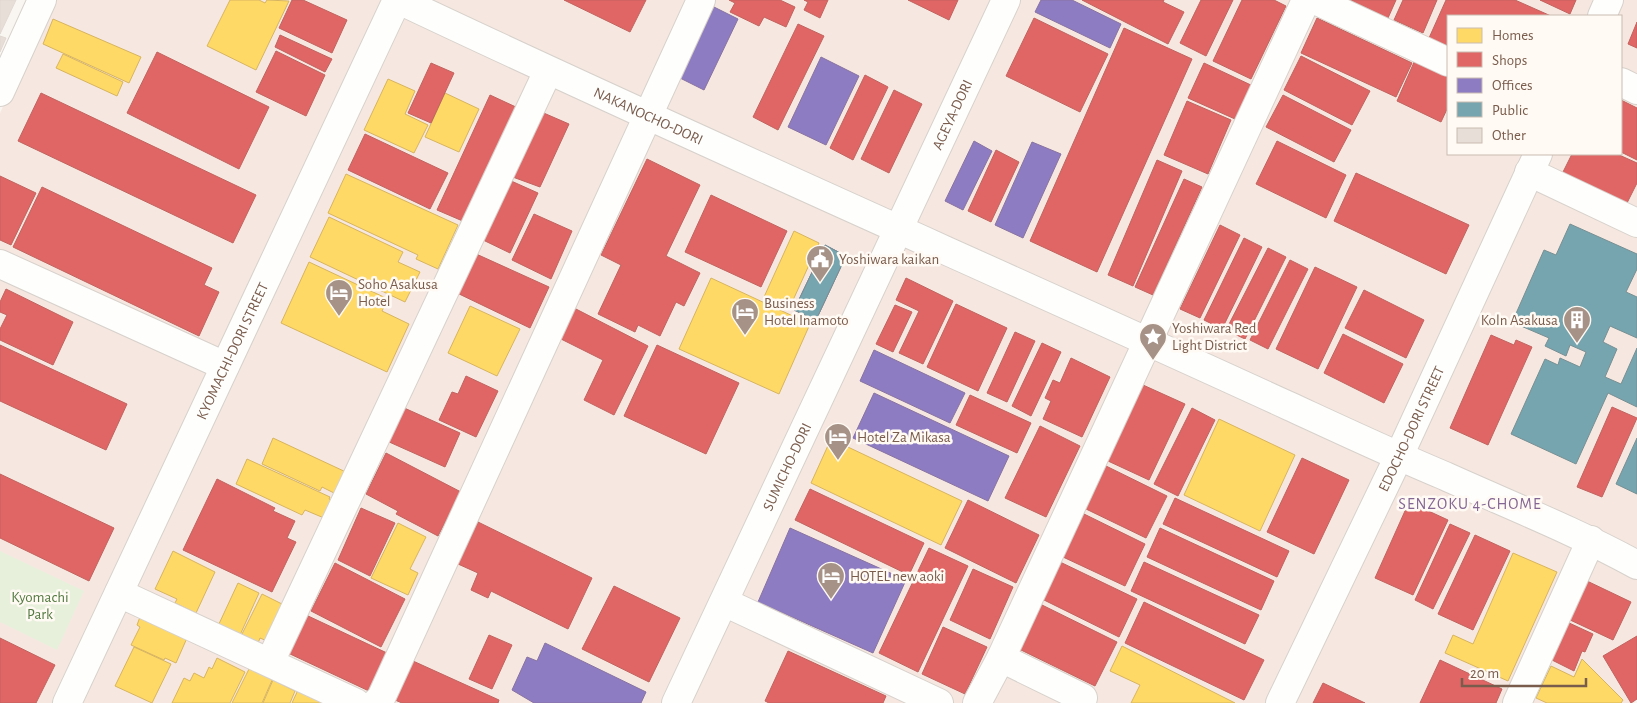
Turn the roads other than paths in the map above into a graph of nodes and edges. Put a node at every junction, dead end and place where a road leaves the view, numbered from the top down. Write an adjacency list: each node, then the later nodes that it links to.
1 (42, 0): 12 (street)
2 (398, 0): 10 (street, NAKANOCHO-DORI); 20 (street, KYOMACHI-DORI STREET)
3 (701, 0): 14 (street)
4 (1006, 0): 17 (street, AGEYA-DORI)
5 (1306, 0): 19 (street)
6 (1315, 0): 9 (street)
7 (1609, 0): 8 (street)
8 (1602, 15)
9 (1447, 62)
10 (548, 71): 14 (street, NAKANOCHO-DORI); 27 (street)
11 (1622, 82): 13 (street)
12 (1, 87)
13 (1637, 90)
14 (648, 116): 17 (street, NAKANOCHO-DORI); 31 (street)
15 (1533, 163): 16 (street); 21 (street, EDOCHO-DORI STREET)
16 (1637, 223)
17 (898, 230): 19 (street, NAKANOCHO-DORI); 25 (street, SUMICHO-DORI)
18 (0, 264): 20 (street)
19 (1148, 341): 21 (street, NAKANOCHO-DORI); 26 (street)
20 (225, 366): 24 (street, KYOMACHI-DORI STREET)
21 (1398, 456): 22 (street, NAKANOCHO-DORI); 35 (street, EDOCHO-DORI STREET)
22 (1590, 540): 23 (street, NAKANOCHO-DORI); 36 (street)
23 (1637, 565)
24 (119, 593): 27 (street); 29 (street, KYOMACHI-DORI STREET)
25 (724, 602): 32 (street, SUMICHO-DORI); 33 (street)
26 (1001, 658): 28 (street); 34 (street)
27 (270, 662): 30 (street)
28 (1083, 698)
29 (67, 703)
30 (356, 703)
31 (376, 703)
32 (676, 703)
33 (939, 703)
34 (977, 703)
35 (1280, 703)
36 (1517, 703)

